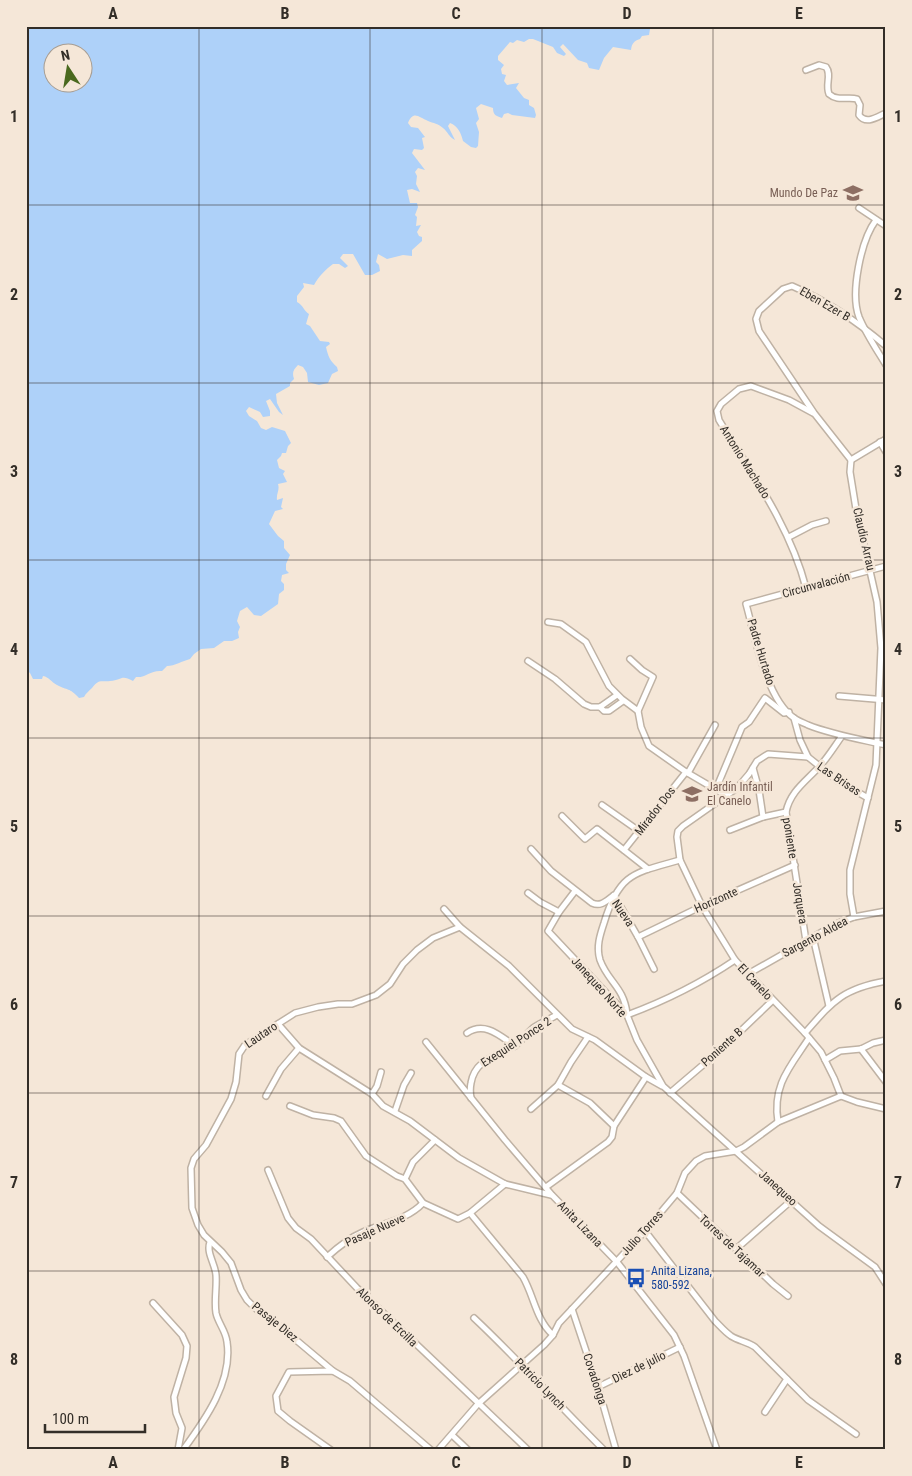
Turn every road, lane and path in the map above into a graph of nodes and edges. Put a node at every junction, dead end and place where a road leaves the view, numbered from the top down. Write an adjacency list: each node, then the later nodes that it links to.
1 (806, 70): 2 (street)
2 (886, 113)
3 (859, 208): 4 (street)
4 (876, 220): 5 (street); 6 (street, Eben Ezer B)
5 (886, 226)
6 (865, 328): 7 (street, Eben Ezer B); 8 (street, Eben Ezer B); 9 (street, Eben Ezer B)
7 (886, 346)
8 (886, 365)
9 (814, 413): 13 (street); 15 (street, Antonio Machado)
10 (886, 439): 11 (street)
11 (880, 442): 12 (street); 13 (street)
12 (886, 452)
13 (851, 460): 17 (street, Claudio Arrau)
14 (826, 521): 15 (street)
15 (789, 537): 18 (street, Antonio Machado)
16 (886, 566): 17 (street, Circunvalación)
17 (871, 570): 18 (street, Circunvalación); 23 (street, Claudio Arrau)
18 (806, 588): 19 (street, Circunvalación)
19 (746, 604): 30 (street, Padre Hurtado)
20 (548, 622): 24 (street)
21 (630, 659): 29 (street)
22 (528, 661): 28 (street)
23 (883, 662): 27 (street, Claudio Arrau)
24 (617, 695): 26 (street); 28 (street)
25 (839, 696): 27 (street)
26 (624, 700): 28 (street); 29 (street)
27 (883, 701): 34 (street, Claudio Arrau)
28 (600, 707)
29 (638, 711): 39 (street)
30 (789, 712): 31 (street, Padre Hurtado); 40 (street)
31 (794, 718): 33 (street, Padre Hurtado); 36 (street)
32 (715, 725): 39 (street, Mirador Dos)
33 (842, 736): 34 (street, Padre Hurtado); 37 (street)
34 (878, 743): 35 (street, Padre Hurtado); 42 (street, Claudio Arrau)
35 (886, 745)
36 (808, 757): 37 (street, Las Brisas); 38 (street, Las Brisas)
37 (820, 767): 42 (street, Las Brisas); 44 (street)
38 (753, 768): 41 (street, Las Brisas); 46 (street)
39 (687, 772): 40 (street); 48 (street, Mirador Dos)
40 (716, 789): 41 (street)
41 (727, 796): 51 (street, Las Brisas)
42 (868, 798): 61 (street, Claudio Arrau)
43 (602, 805): 48 (street)
44 (786, 812): 46 (street); 52 (street, poniente)
45 (562, 816): 50 (street)
46 (763, 817): 47 (street)
47 (730, 830)
48 (639, 831): 50 (street, Mirador Dos)
49 (531, 849): 54 (street, Nueva)
50 (624, 850): 53 (street)
51 (680, 860): 53 (street); 57 (street, El Canelo)
52 (795, 865): 57 (street, Horizonte); 65 (street, Jorquera)
53 (648, 869): 56 (street)
54 (575, 891): 56 (street, Nueva); 60 (street, Janequeo Norte)
55 (528, 893): 60 (street)
56 (614, 895): 63 (street, Nueva); 73 (street)
57 (702, 906): 63 (street, Horizonte); 66 (street, El Canelo)
58 (444, 909): 62 (street)
59 (886, 911): 61 (street, Sargento Aldea)
60 (559, 912): 73 (street, Janequeo Norte)
61 (854, 917): 64 (street, Sargento Aldea)
62 (460, 928): 72 (street); 74 (street, Lautaro)
63 (638, 937): 67 (street, Nueva)
64 (813, 937): 65 (street, Sargento Aldea); 71 (street, Jorquera)
65 (806, 941): 68 (street, Sargento Aldea)
66 (736, 960): 68 (street, El Canelo); 73 (street)
67 (654, 969)
68 (748, 974): 70 (street, El Canelo)
69 (886, 981): 71 (street)
70 (772, 1001): 76 (street, El Canelo); 91 (street, Poniente B)
71 (829, 1006): 76 (street)
72 (557, 1015): 77 (street); 81 (street, Exequiel Ponce 2)
73 (627, 1015): 90 (street, Janequeo Norte)
74 (278, 1024): 82 (street); 114 (street, Lautaro)
75 (467, 1033): 81 (street)
76 (805, 1033): 78 (street, El Canelo)
77 (588, 1037): 87 (street); 89 (street)
78 (809, 1038): 84 (street, El Canelo); 100 (street)
79 (886, 1040): 83 (street)
80 (426, 1042): 95 (street, Anita Lizana)
81 (515, 1046): 95 (street, Exequiel Ponce 2)
82 (299, 1048): 92 (street); 93 (street)
83 (861, 1049): 84 (street); 88 (street)
84 (825, 1060): 94 (street, El Canelo)
85 (381, 1072): 92 (street)
86 (411, 1073): 99 (street)
87 (646, 1077): 90 (street); 101 (street)
88 (886, 1082)
89 (558, 1084): 97 (street); 101 (street)
90 (663, 1086): 91 (street, Janequeo Norte)
91 (670, 1093): 103 (street, Janequeo)
92 (372, 1094): 99 (street)
93 (266, 1096)
94 (841, 1096): 98 (street); 100 (street, Julio Torres)
95 (472, 1099): 107 (street, Anita Lizana)
96 (290, 1106): 105 (street)
97 (531, 1109)
98 (886, 1109)
99 (395, 1111): 102 (street)
100 (778, 1122): 103 (street, Julio Torres)
101 (614, 1126): 107 (street)
102 (435, 1140): 105 (street); 106 (street)
103 (736, 1150): 108 (street, Julio Torres); 110 (street, Janequeo)
104 (268, 1170): 116 (street, Alonso de Ercilla)
105 (405, 1179): 111 (street)
106 (505, 1184): 109 (street); 112 (street)
107 (546, 1188): 109 (street, Anita Lizana)
108 (677, 1193): 113 (street, Julio Torres); 115 (street, Torres de Tajamar)
109 (552, 1195): 117 (street, Anita Lizana)
110 (792, 1200): 115 (street); 118 (street, Janequeo)
111 (423, 1202): 112 (street); 116 (street, Pasaje Nueve)
112 (470, 1213): 123 (street)
113 (645, 1231): 117 (street, Julio Torres); 127 (street)
114 (210, 1242): 126 (street, Pasaje Diez); 134 (street)
115 (736, 1249): 119 (street, Torres de Tajamar)
116 (327, 1257): 129 (street, Alonso de Ercilla)
117 (617, 1262): 121 (street, Julio Torres); 124 (street, Anita Lizana)
118 (886, 1284)
119 (788, 1296)
120 (153, 1303): 133 (street)
121 (572, 1309): 123 (street, Julio Torres); 128 (street, Covadonga)
122 (474, 1318): 125 (street, Patricio Lynch)
123 (553, 1335): 125 (street, Julio Torres)
124 (680, 1347): 128 (street, Diez de julio); 142 (street, Anita Lizana)
125 (522, 1366): 129 (street, Julio Torres); 140 (street, Patricio Lynch)
126 (334, 1371): 135 (street); 136 (street, Pasaje Diez)
127 (787, 1379): 130 (street); 131 (street)
128 (598, 1387): 141 (street, Covadonga)
129 (478, 1404): 132 (street, Julio Torres); 139 (street, Alonso de Ercilla)
130 (765, 1412)
131 (856, 1434)
132 (452, 1435): 137 (street, Julio Torres); 138 (street)
133 (178, 1450)
134 (183, 1450)
135 (331, 1450)
136 (431, 1450)
137 (438, 1450)
138 (468, 1450)
139 (528, 1450)
140 (604, 1450)
141 (616, 1450)
142 (717, 1450)

